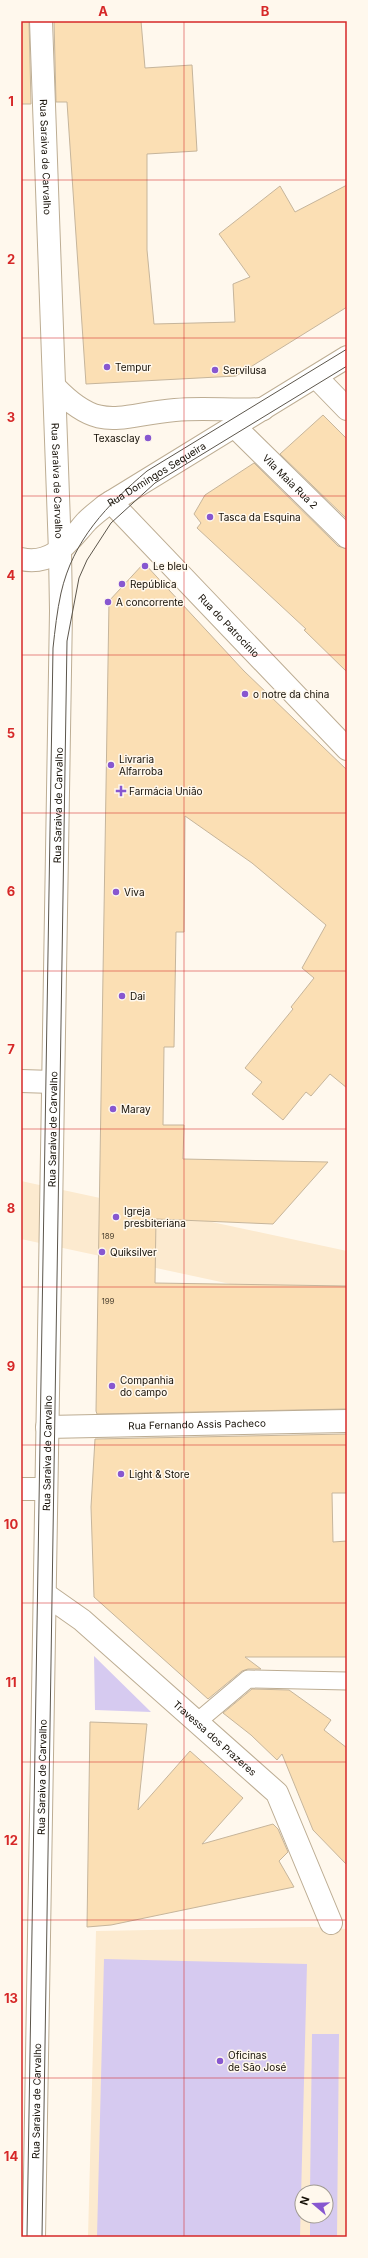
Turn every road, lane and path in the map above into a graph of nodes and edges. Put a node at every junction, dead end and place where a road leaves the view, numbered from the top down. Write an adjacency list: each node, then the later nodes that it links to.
1 (41, 21): 4 (street, Rua Saraiva de Carvalho)
2 (347, 357): 3 (street, Rua Domingos Sequeira)
3 (316, 377): 5 (street, Rua Domingos Sequeira); 6 (street)
4 (55, 387): 5 (street, Rua Domingos Sequeira); 10 (street, Rua Saraiva de Carvalho)
5 (263, 408): 7 (street, Rua Domingos Sequeira)
6 (347, 409)
7 (234, 426): 8 (street, Rua Domingos Sequeira); 9 (street, Vila Maia Rua 2)
8 (111, 502): 10 (street, Rua Domingos Sequeira); 12 (street, Rua do Patrocínio)
9 (347, 537)
10 (60, 552): 11 (street); 14 (street, Rua Saraiva de Carvalho)
11 (21, 559)
12 (347, 749)
13 (21, 1081): 14 (street)
14 (53, 1082): 16 (street, Rua Saraiva de Carvalho)
15 (347, 1421): 16 (street, Rua Fernando Assis Pacheco)
16 (47, 1427): 18 (street, Rua Saraiva de Carvalho)
17 (21, 1489): 18 (street)
18 (46, 1489): 19 (street, Rua Saraiva de Carvalho)
19 (45, 1594): 21 (street, Travessa dos Prazeres); 23 (street, Rua Saraiva de Carvalho)
20 (347, 1680): 21 (lane)
21 (197, 1722): 22 (street, Travessa dos Prazeres)
22 (331, 1923)
23 (28, 2149): 24 (street, Rua Saraiva de Carvalho)
24 (34, 2237)

